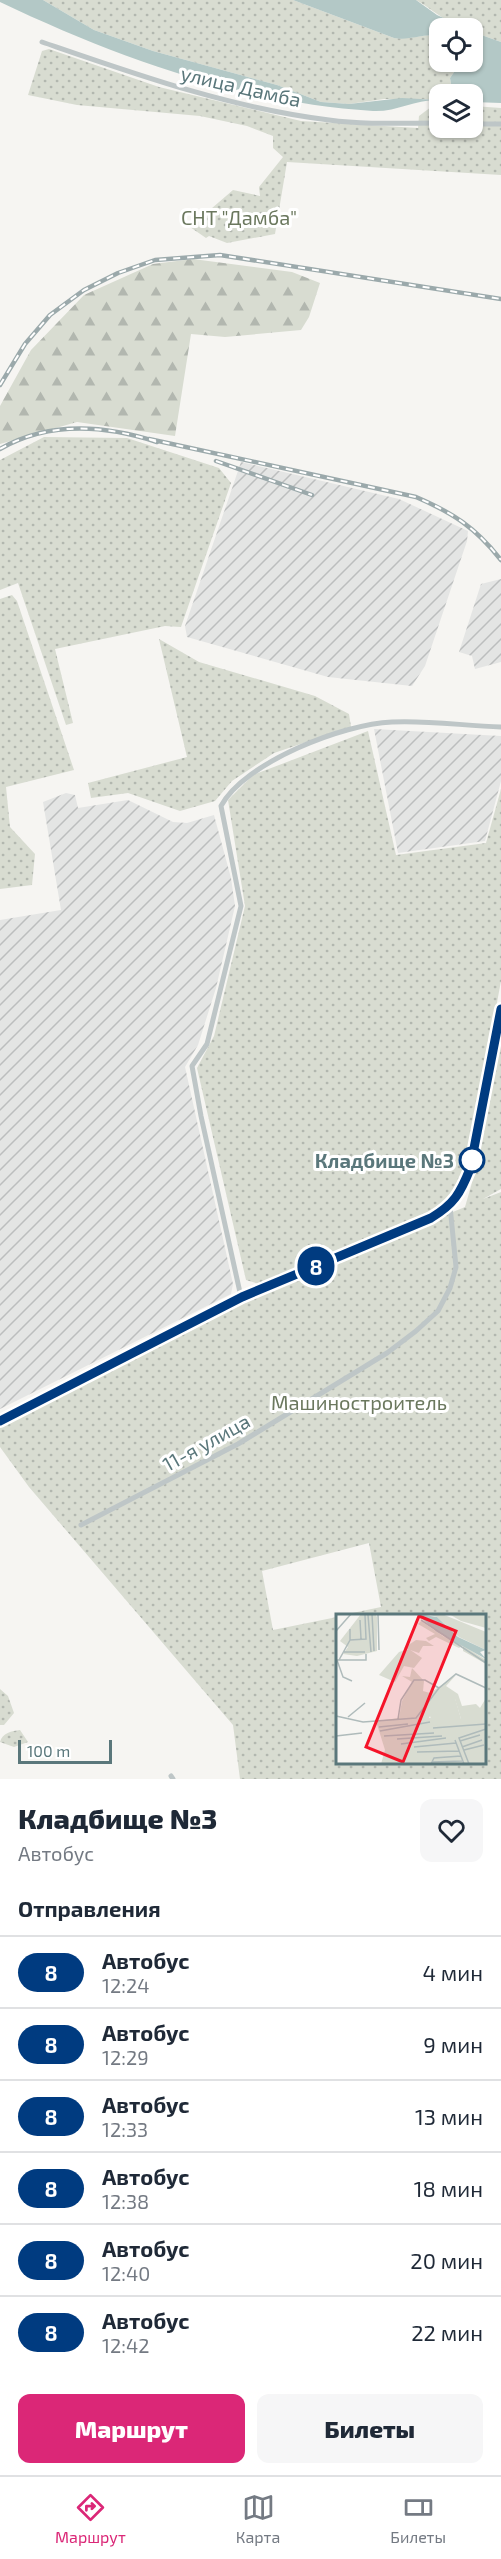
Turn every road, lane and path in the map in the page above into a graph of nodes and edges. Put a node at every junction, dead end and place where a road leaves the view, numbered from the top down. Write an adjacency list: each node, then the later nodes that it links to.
1 (42, 42): 2 (street, улица Дамба)
2 (429, 123)
3 (483, 124): 4 (street)
4 (501, 124)
5 (501, 727): 8 (street)
6 (501, 1010): 7 (main road)
7 (450, 1206): 8 (main road); 10 (street, 11-я улица)
8 (242, 1297): 9 (main road)
9 (0, 1421)
10 (81, 1525)

